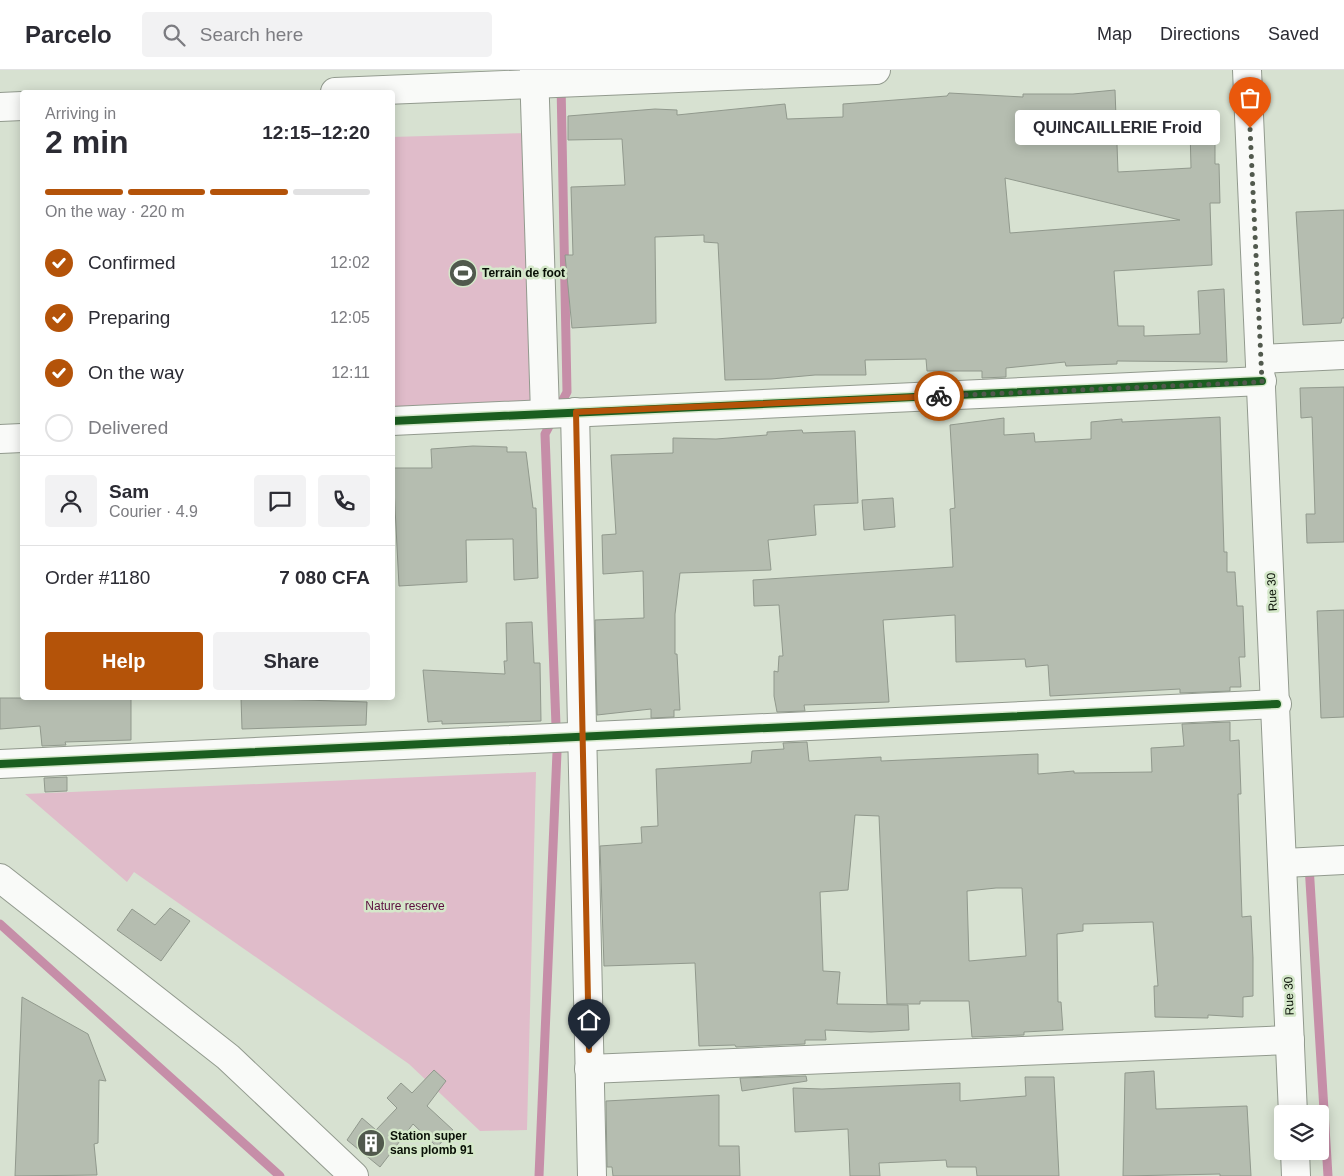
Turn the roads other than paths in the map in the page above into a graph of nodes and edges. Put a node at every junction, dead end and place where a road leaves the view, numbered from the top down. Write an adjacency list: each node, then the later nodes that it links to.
1 (876, 70): 3 (street)
2 (1247, 70): 8 (street, Rue 30)
3 (550, 80): 4 (street); 9 (street)
4 (371, 90)
5 (20, 106): 6 (street)
6 (0, 107)
7 (1344, 355): 8 (street)
8 (1262, 370): 9 (street); 13 (street, Rue 30)
9 (559, 413): 10 (street); 14 (street)
10 (395, 420)
11 (20, 438): 12 (street)
12 (0, 439)
13 (1277, 704): 14 (street); 17 (street, Rue 30)
14 (567, 736): 15 (street); 20 (street)
15 (0, 764)
16 (1344, 860): 17 (street)
17 (1284, 863): 19 (street, Rue 30)
18 (0, 878): 23 (street)
19 (1290, 1040): 20 (street); 21 (street, Rue 30)
20 (589, 1069): 24 (street)
21 (1293, 1105)
22 (1295, 1160): 25 (street)
23 (354, 1176)
24 (592, 1176)
25 (1296, 1176)

